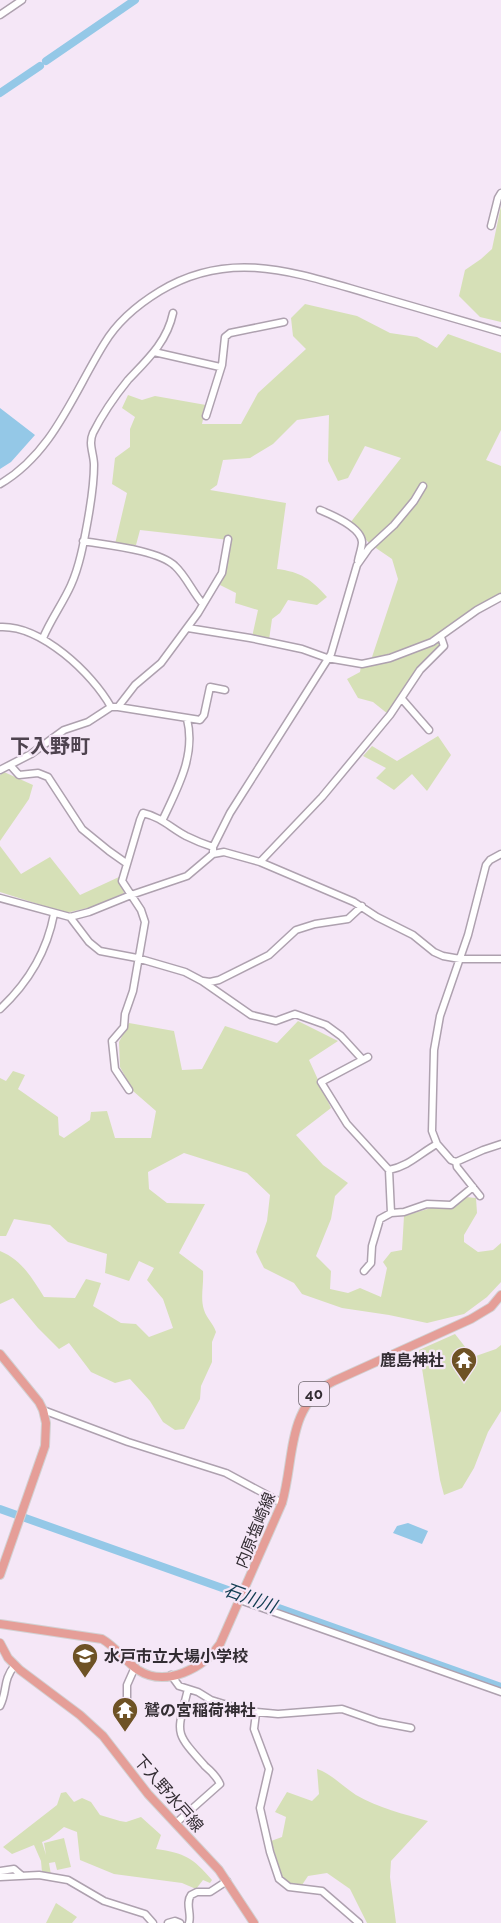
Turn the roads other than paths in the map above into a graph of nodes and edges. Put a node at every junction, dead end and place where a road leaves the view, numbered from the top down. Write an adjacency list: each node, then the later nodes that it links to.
1 (22, 0): 2 (street)
2 (0, 15)
3 (501, 194): 4 (street)
4 (491, 226)
5 (173, 314): 8 (street)
6 (284, 322): 9 (street)
7 (501, 332): 11 (street)
8 (154, 352): 9 (street); 15 (street)
9 (220, 367): 10 (street)
10 (206, 416)
11 (0, 484)
12 (423, 486): 16 (street)
13 (320, 510): 16 (street)
14 (228, 538): 18 (street)
15 (83, 541): 18 (street); 21 (street)
16 (357, 564): 23 (street)
17 (501, 597): 22 (street)
18 (202, 604): 20 (street)
19 (0, 627): 21 (street)
20 (188, 628): 23 (street); 26 (street)
21 (43, 638): 26 (street)
22 (441, 638): 23 (street); 25 (street)
23 (327, 658): 32 (street)
24 (225, 690): 27 (street)
25 (402, 699): 28 (street); 34 (street)
26 (114, 707): 27 (street); 29 (street)
27 (187, 719): 31 (street)
28 (429, 730)
29 (10, 765): 30 (street); 35 (street)
30 (0, 770)
31 (163, 819): 32 (street); 35 (street)
32 (213, 851): 34 (street); 36 (street)
33 (501, 854): 42 (street)
34 (260, 862): 38 (street)
35 (126, 863): 36 (street)
36 (131, 895): 40 (street); 41 (street)
37 (0, 898): 39 (street)
38 (362, 906): 42 (street); 44 (street)
39 (54, 914): 40 (street); 45 (street)
40 (70, 917): 41 (street)
41 (137, 957): 44 (street); 46 (street)
42 (460, 959): 43 (street); 47 (street)
43 (501, 959)
44 (202, 981): 50 (street)
45 (0, 1009)
46 (129, 1089)
47 (437, 1144): 49 (street); 50 (street)
48 (501, 1144): 49 (street)
49 (456, 1162): 51 (street)
50 (390, 1170): 53 (street)
51 (473, 1187): 52 (street); 53 (street)
52 (480, 1196)
53 (391, 1213): 54 (street)
54 (364, 1272)
55 (501, 1295): 59 (main road, 内原塩崎線 / 40)
56 (0, 1347): 57 (street)
57 (1, 1355): 58 (main road)
58 (43, 1410): 59 (street); 60 (main road)
59 (282, 1503): 61 (main road, 内原塩崎線 / 40)
60 (0, 1575)
61 (241, 1597): 66 (main road, 内原塩崎線 / 40); 68 (street)
62 (0, 1624): 65 (main road, 内原塩崎線 / 40)
63 (0, 1643): 64 (main road, 下入野水戸線)
64 (15, 1665): 70 (street); 73 (main road, 下入野水戸線)
65 (135, 1667): 66 (main road, 内原塩崎線 / 40); 69 (street)
66 (171, 1675): 67 (street)
67 (188, 1689): 71 (street); 73 (street)
68 (501, 1692)
69 (127, 1702)
70 (0, 1706)
71 (256, 1713): 72 (street); 83 (street)
72 (411, 1728)
73 (176, 1823): 77 (main road, 下入野水戸線)
74 (0, 1871): 75 (street)
75 (21, 1875): 76 (street); 78 (street)
76 (0, 1877)
77 (227, 1881): 81 (street); 82 (main road, 下入野水戸線)
78 (153, 1923)
79 (168, 1923): 80 (street)
80 (180, 1923)
81 (189, 1923)
82 (254, 1923)
83 (359, 1923)

